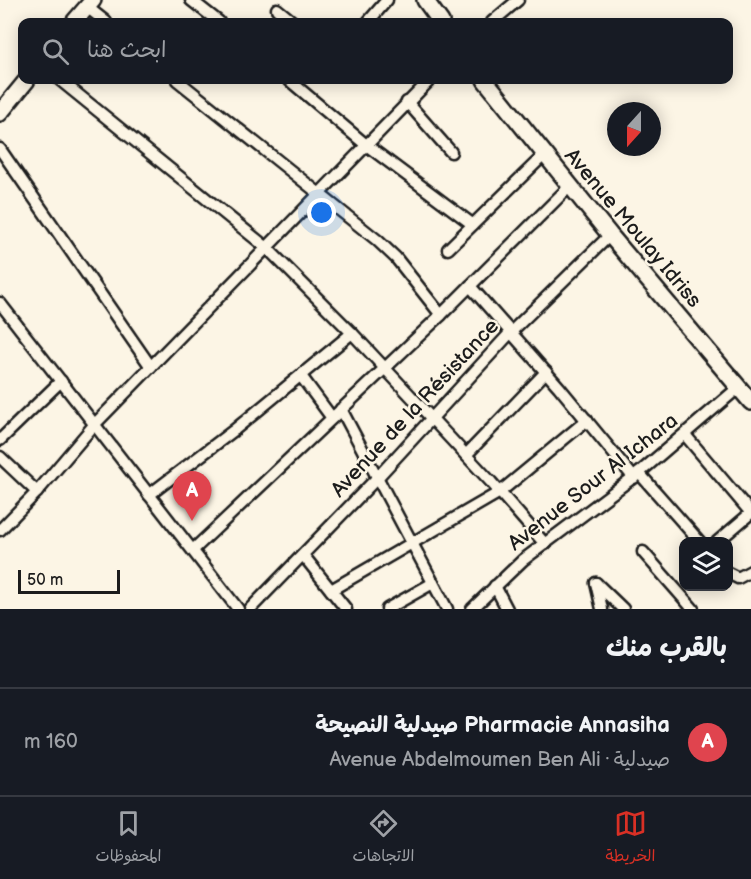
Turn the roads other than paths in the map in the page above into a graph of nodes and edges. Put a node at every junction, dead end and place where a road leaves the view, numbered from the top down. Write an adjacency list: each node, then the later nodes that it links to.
1 (191, 0): 9 (street)
2 (387, 0): 11 (street)
3 (425, 0): 12 (main road)
4 (518, 0): 13 (street)
5 (90, 4): 7 (main road); 8 (street)
6 (277, 9): 10 (street)
7 (78, 18)
8 (102, 18)
9 (214, 18)
10 (287, 18)
11 (371, 18)
12 (438, 18)
13 (497, 18)
14 (24, 84): 21 (main road)
15 (65, 84): 30 (street)
16 (182, 84): 27 (street)
17 (294, 84): 22 (street)
18 (426, 84): 20 (street)
19 (488, 84): 25 (main road, Avenue Moulay Idriss)
20 (407, 102): 22 (street); 24 (street)
21 (0, 112)
22 (365, 144): 27 (street); 28 (street)
23 (0, 149): 37 (street)
24 (451, 152)
25 (545, 154): 26 (main road, Avenue Moulay Idriss); 28 (street)
26 (571, 185): 29 (main road, Avenue Moulay Idriss); 32 (street)
27 (317, 193): 30 (street); 34 (street)
28 (472, 225): 31 (street)
29 (610, 235): 35 (street, Avenue de la Résistance); 42 (main road, Avenue Moulay Idriss)
30 (267, 248): 36 (street); 37 (street)
31 (448, 249)
32 (470, 286): 34 (street); 35 (street)
33 (0, 303): 41 (street)
34 (441, 315): 38 (street)
35 (511, 332): 39 (street); 45 (street, Avenue de la Résistance)
36 (352, 333): 38 (street); 40 (street)
37 (151, 367): 48 (street)
38 (383, 367): 44 (street); 45 (street)
39 (546, 372): 47 (street); 51 (street)
40 (301, 375): 46 (street); 57 (street)
41 (61, 381): 48 (street); 50 (street)
42 (739, 387): 43 (main road, Avenue Moulay Idriss); 49 (street, Avenue Sour Al Ichara)
43 (751, 402)
44 (341, 409): 46 (street); 54 (street)
45 (431, 417): 51 (street); 54 (street, Avenue de la Résistance)
46 (332, 418): 64 (street)
47 (587, 420): 53 (street); 56 (street)
48 (94, 425): 55 (street); 57 (street)
49 (686, 436): 53 (street, Avenue Sour Al Ichara); 58 (street)
50 (0, 440)
51 (466, 455): 56 (street)
52 (0, 457): 55 (street)
53 (637, 476): 60 (street); 63 (street, Avenue Sour Al Ichara)
54 (377, 478): 62 (street); 66 (street, Avenue de la Résistance)
55 (37, 492): 59 (street)
56 (500, 492): 62 (street); 63 (street)
57 (148, 495): 64 (street)
58 (751, 513): 61 (street)
59 (0, 530)
60 (695, 537)
61 (723, 537)
62 (412, 544): 69 (street); 71 (street)
63 (545, 544): 70 (street, Avenue Sour Al Ichara)
64 (193, 550): 72 (street)
65 (643, 552): 81 (street)
66 (303, 555): 71 (street); 73 (street, Avenue de la Résistance)
67 (751, 571): 68 (street)
68 (733, 575)
69 (433, 583): 75 (street); 76 (street)
70 (495, 586): 77 (street, Avenue Sour Al Ichara); 78 (street)
71 (331, 590): 74 (street)
72 (238, 609)
73 (250, 609)
74 (346, 609)
75 (387, 609)
76 (447, 609)
77 (472, 609)
78 (507, 609)
79 (602, 609): 80 (street)
80 (623, 609)
81 (693, 609)

